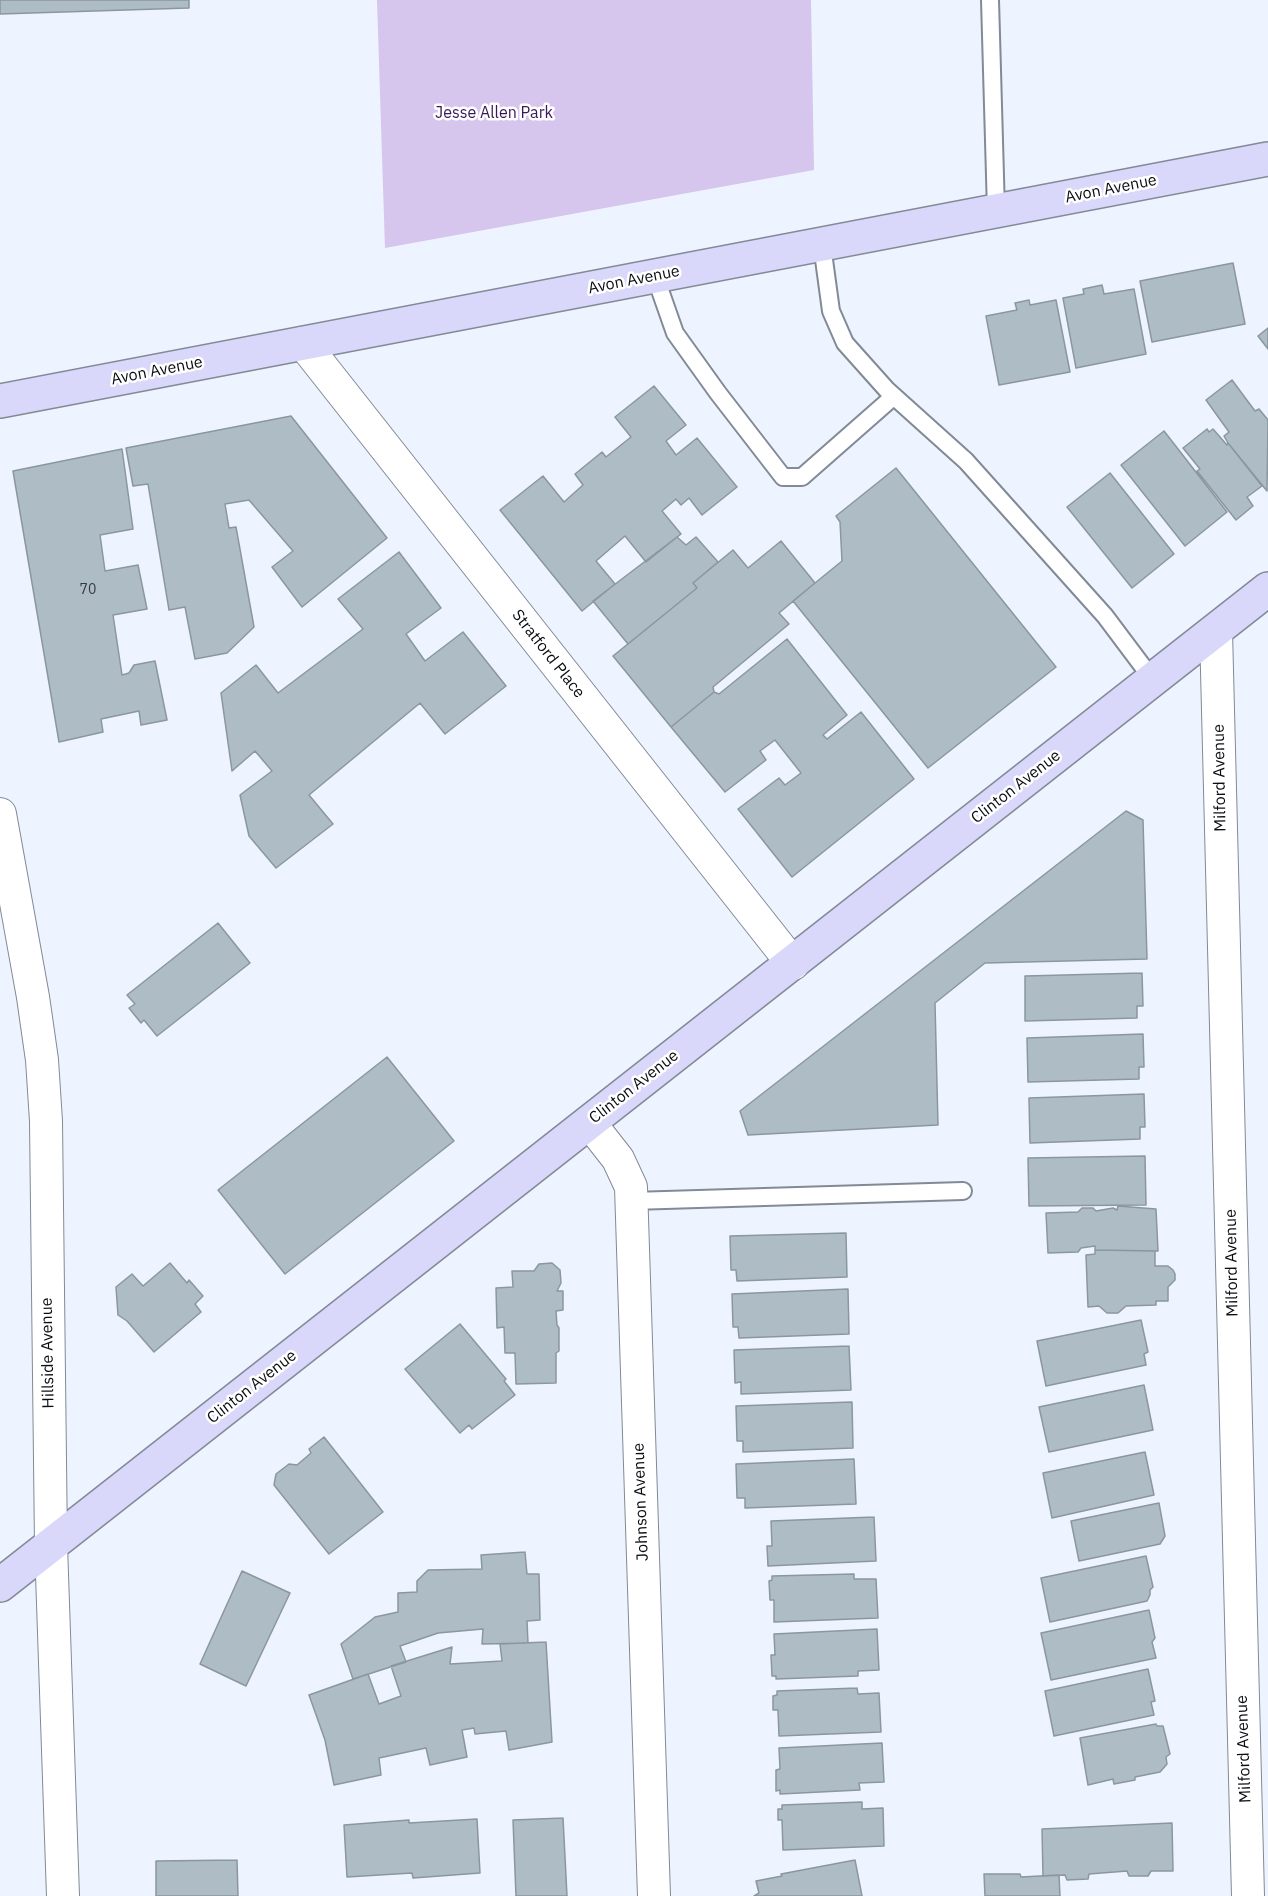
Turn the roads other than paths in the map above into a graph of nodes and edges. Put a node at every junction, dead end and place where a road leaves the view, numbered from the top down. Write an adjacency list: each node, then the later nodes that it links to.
1 (990, 0): 3 (lane)
2 (1268, 159): 3 (main road, Avon Avenue)
3 (996, 211): 4 (main road, Avon Avenue)
4 (822, 245): 5 (main road, Avon Avenue); 7 (lane)
5 (655, 276): 6 (main road, Avon Avenue); 7 (lane)
6 (303, 344): 8 (main road, Avon Avenue); 13 (street, Stratford Place)
7 (894, 397): 11 (lane)
8 (0, 401)
9 (1268, 590): 10 (main road, Clinton Avenue)
10 (1216, 631): 11 (main road, Clinton Avenue); 21 (street, Milford Avenue)
11 (1153, 680): 13 (main road, Clinton Avenue)
12 (0, 818): 17 (street, Hillside Avenue)
13 (793, 963): 14 (main road, Clinton Avenue)
14 (589, 1122): 16 (street, Johnson Avenue); 17 (main road, Clinton Avenue)
15 (963, 1191): 16 (lane)
16 (632, 1201): 20 (street, Johnson Avenue)
17 (51, 1545): 18 (main road, Clinton Avenue); 19 (street, Hillside Avenue)
18 (0, 1585)
19 (63, 1896)
20 (654, 1896)
21 (1248, 1896)

